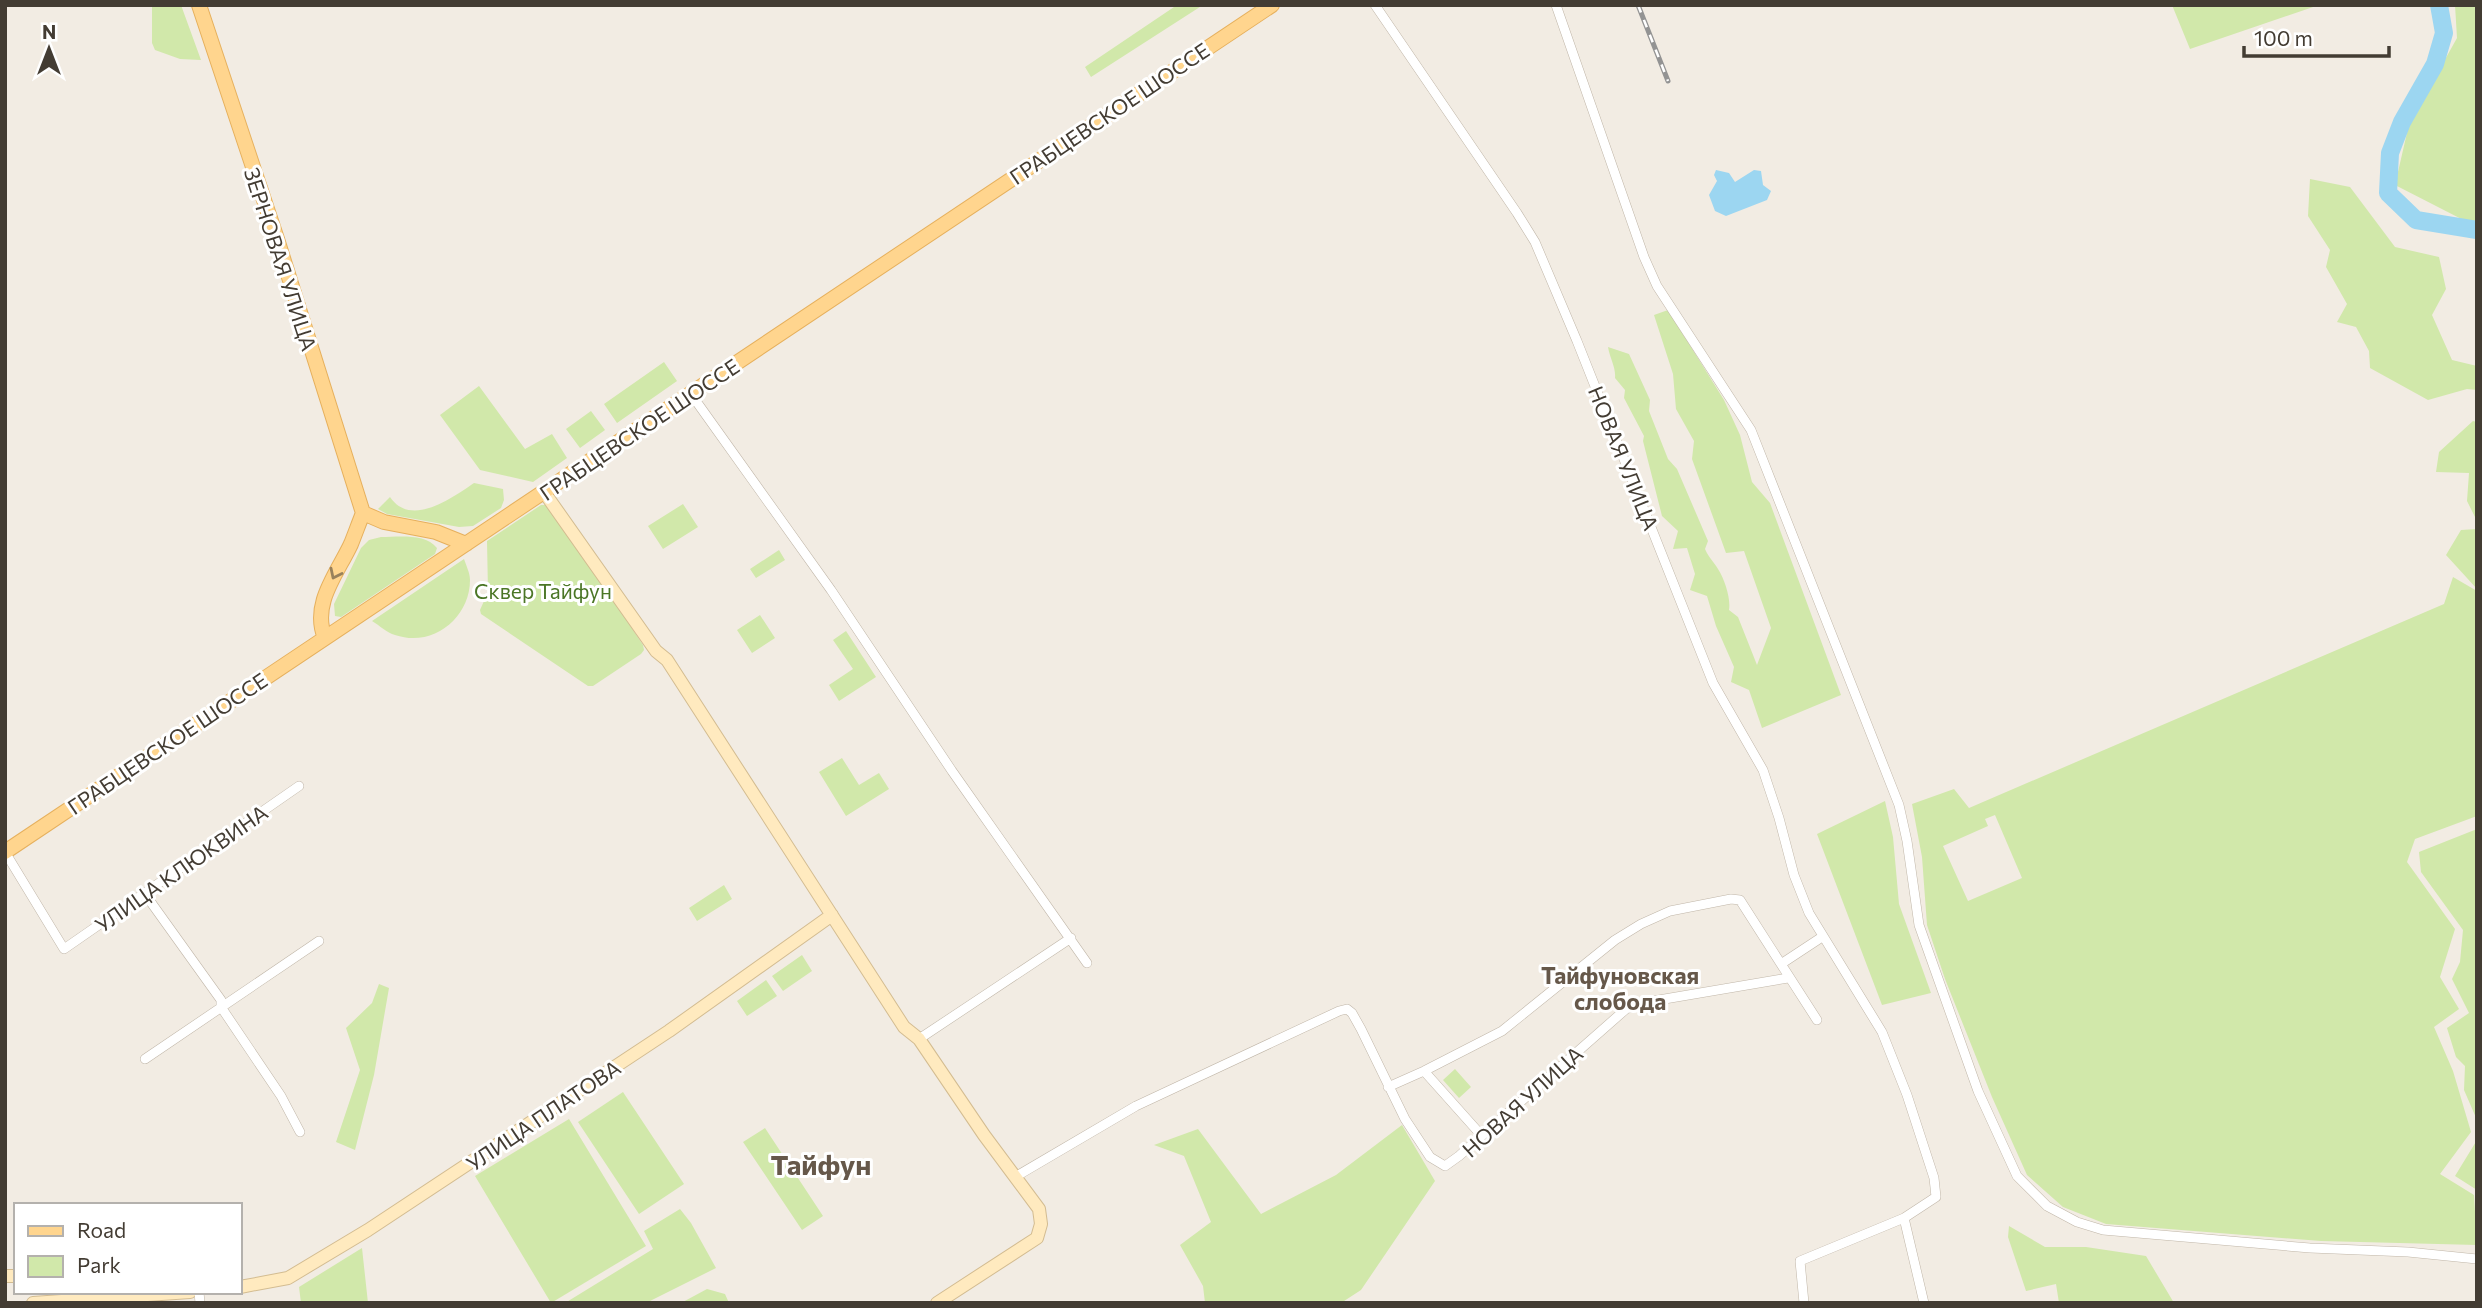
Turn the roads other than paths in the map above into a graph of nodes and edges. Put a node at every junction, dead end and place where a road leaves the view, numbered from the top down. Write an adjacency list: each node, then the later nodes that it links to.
1 (199, 5): 7 (main road, ЗЕРНОВАЯ УЛИЦА)
2 (1272, 5): 5 (main road, ГРАБЦЕВСКОЕ ШОССЕ)
3 (1375, 5): 16 (street, НОВАЯ УЛИЦА)
4 (1556, 5): 32 (street)
5 (691, 394): 6 (main road, ГРАБЦЕВСКОЕ ШОССЕ); 17 (street)
6 (544, 492): 9 (main road, ГРАБЦЕВСКОЕ ШОССЕ); 15 (street)
7 (363, 513): 8 (main road); 10 (main road)
8 (410, 528): 9 (main road); 10 (main road)
9 (466, 544): 11 (main road, ГРАБЦЕВСКОЕ ШОССЕ)
10 (351, 545): 11 (main road, one-way to 11)
11 (325, 638): 13 (main road, ГРАБЦЕВСКОЕ ШОССЕ)
12 (299, 786): 14 (street, УЛИЦА КЛЮКВИНА)
13 (5, 852): 14 (street, УЛИЦА КЛЮКВИНА)
14 (145, 894): 22 (street)
15 (832, 915): 24 (street); 33 (street, УЛИЦА ПЛАТОВА)
16 (1822, 937): 20 (street); 31 (street, НОВАЯ УЛИЦА)
17 (1071, 938): 19 (street); 24 (street)
18 (319, 941): 22 (street)
19 (1087, 963)
20 (1781, 964): 21 (street); 26 (street)
21 (1788, 978): 23 (street); 29 (street, НОВАЯ УЛИЦА)
22 (221, 1007): 25 (street); 28 (street)
23 (1817, 1020)
24 (919, 1039): 30 (street)
25 (145, 1059)
26 (1424, 1071): 27 (street); 29 (street)
27 (1388, 1087): 29 (street, НОВАЯ УЛИЦА); 30 (street)
28 (300, 1132)
29 (1482, 1136)
30 (1015, 1177): 37 (street)
31 (1904, 1218): 38 (street, НОВАЯ УЛИЦА); 39 (street)
32 (2477, 1259)
33 (242, 1287)
34 (149, 1294): 35 (street)
35 (67, 1298): 36 (street)
36 (33, 1303)
37 (937, 1303)
38 (1804, 1303)
39 (1924, 1303)

